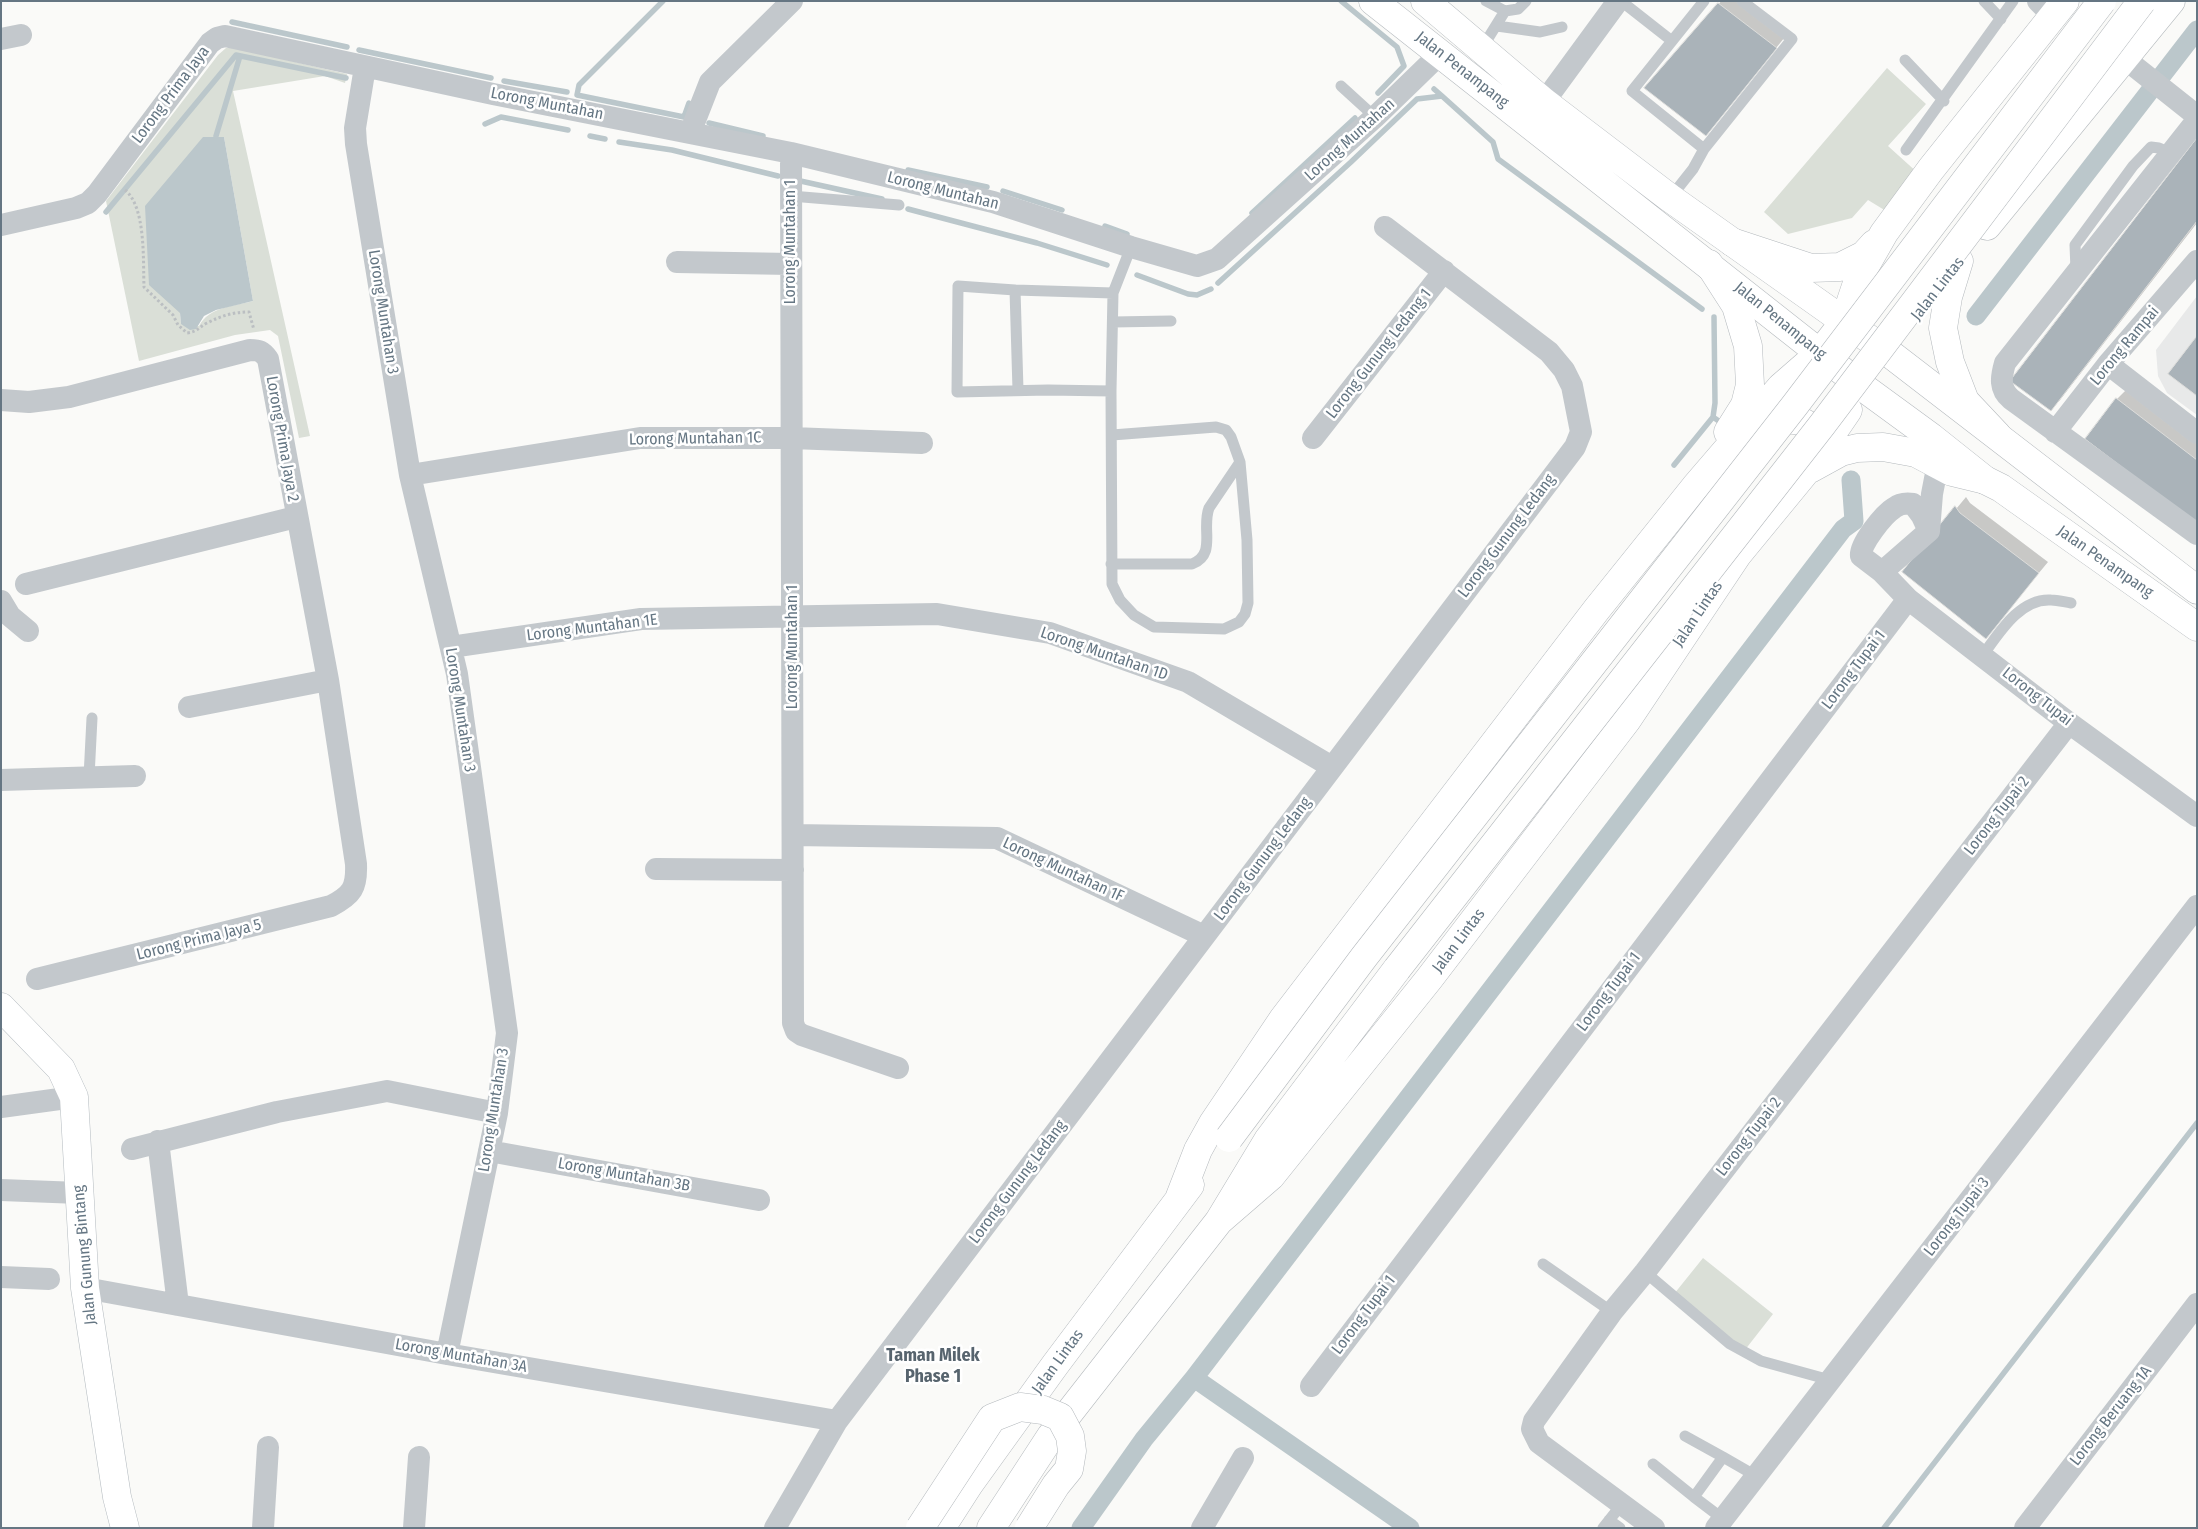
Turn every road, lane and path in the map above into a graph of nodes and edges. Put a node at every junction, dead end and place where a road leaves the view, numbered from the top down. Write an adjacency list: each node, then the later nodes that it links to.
1 (792, 1): 30 (street)
2 (1373, 1): 21 (main road, Jalan Penampang)
3 (1425, 1): 20 (main road, Jalan Penampang)
4 (1486, 1): 15 (lane)
5 (1526, 1): 15 (lane)
6 (1619, 1): 19 (lane); 27 (street)
7 (1704, 1): 19 (lane)
8 (1742, 1): 31 (lane)
9 (1984, 1): 16 (lane)
10 (2013, 1): 16 (lane)
11 (2102, 1): 118 (main road, Jalan Lintas, bridge)
12 (2142, 1): 120 (main road, Jalan Lintas, bridge)
13 (2171, 1): 22 (main road, Jalan Lintas)
14 (2052, 6): 40 (main road, Jalan Lintas)
15 (1505, 11): 17 (lane)
16 (2001, 19): 26 (lane)
17 (1496, 26): 18 (lane); 20 (lane)
18 (1562, 27)
19 (1672, 41): 31 (lane)
20 (1481, 50): 27 (main road, Jalan Penampang)
21 (1441, 54): 28 (street, Lorong Muntahan); 46 (main road, Jalan Penampang)
22 (2124, 58): 29 (street); 48 (main road, Jalan Lintas)
23 (1905, 60): 26 (lane)
24 (366, 67): 30 (street, Lorong Muntahan); 38 (street, Lorong Prima Jaya); 73 (street, Lorong Muntahan 3)
25 (1341, 86): 28 (lane)
26 (1944, 100): 32 (lane)
27 (1544, 102): 36 (main road, Jalan Penampang)
28 (1375, 118): 42 (street, Lorong Muntahan)
29 (2197, 118): 63 (street)
30 (690, 132): 33 (street, Lorong Muntahan)
31 (1704, 149): 36 (lane)
32 (1906, 150)
33 (790, 153): 35 (street, Lorong Muntahan 1); 42 (street, Lorong Muntahan)
34 (131, 195): 54 (path)
35 (791, 196): 37 (lane); 45 (street, Lorong Muntahan 1)
36 (1670, 198): 41 (main road, Jalan Penampang)
37 (899, 205)
38 (1, 225)
39 (1385, 227): 47 (street, Lorong Gunung Ledang)
40 (1884, 233): 41 (main road); 48 (main road); 53 (main road, Jalan Lintas)
41 (1732, 242): 53 (main road, Jalan Penampang)
42 (1131, 247): 50 (lane)
43 (2197, 261): 57 (street, Lorong Rampai)
44 (677, 262): 45 (street)
45 (791, 264): 67 (street, Lorong Muntahan 1)
46 (1709, 264): 55 (main road, Jalan Penampang); 75 (main road)
47 (1444, 271): 68 (street, Lorong Gunung Ledang 1); 97 (street, Lorong Gunung Ledang)
48 (1951, 272): 56 (main road, Jalan Lintas); 66 (main road)
49 (1015, 290): 50 (lane); 59 (lane); 59 (lane)
50 (1113, 293): 52 (lane)
51 (1171, 321): 52 (lane)
52 (1113, 322): 60 (lane)
53 (1844, 322): 55 (main road, Jalan Lintas); 56 (main road, Jalan Penampang)
54 (259, 350): 61 (street); 76 (street, Lorong Prima Jaya 2)
55 (1820, 353): 58 (main road, Jalan Penampang); 62 (main road, Jalan Lintas)
56 (1889, 353): 58 (main road, Jalan Lintas); 66 (main road, Jalan Penampang)
57 (2108, 364): 63 (street, Lorong Rampai); 64 (street)
58 (1864, 388): 72 (main road, Jalan Lintas); 74 (main road, Jalan Penampang)
59 (1018, 390): 60 (lane)
60 (1111, 391): 65 (lane)
61 (1, 400)
62 (1746, 429): 72 (main road); 75 (main road, Jalan Lintas)
63 (2055, 432): 78 (street)
64 (2197, 434)
65 (1112, 435): 70 (lane); 80 (lane)
66 (1997, 436): 79 (main road, Jalan Penampang)
67 (792, 438): 69 (street, Lorong Muntahan 1C); 73 (street, Lorong Muntahan 1C); 88 (street, Lorong Muntahan 1)
68 (1313, 438)
69 (922, 443)
70 (1240, 462): 80 (lane); 80 (lane)
71 (1938, 463): 72 (main road); 74 (main road); 77 (street)
72 (1807, 470): 120 (main road, Jalan Lintas)
73 (410, 475): 91 (street, Lorong Muntahan 3)
74 (1985, 480): 89 (main road, Jalan Penampang)
75 (1695, 487): 118 (main road, Jalan Lintas)
76 (296, 516): 83 (street, Lorong Prima Jaya 2); 93 (street)
77 (1928, 531): 81 (street); 81 (street, Lorong Tupai)
78 (2197, 534)
79 (2157, 561): 82 (street); 84 (main road, Jalan Penampang)
80 (1111, 564)
81 (1882, 572): 85 (street, Lorong Tupai)
82 (2197, 580)
83 (26, 584)
84 (2197, 590)
85 (1908, 599): 92 (street, Lorong Tupai); 131 (street, Lorong Tupai 1)
86 (1, 601): 90 (street)
87 (2071, 603): 92 (lane)
88 (793, 616): 91 (street, Lorong Muntahan 1E); 97 (street, Lorong Muntahan 1D); 102 (street, Lorong Muntahan 1)
89 (2197, 627)
90 (28, 631)
91 (451, 648): 112 (street, Lorong Muntahan 3)
92 (1983, 655): 96 (street, Lorong Tupai)
93 (328, 680): 94 (street); 107 (street, Lorong Prima Jaya 5)
94 (189, 707)
95 (92, 718): 99 (lane)
96 (2069, 723): 101 (street, Lorong Tupai); 122 (street, Lorong Tupai 2)
97 (1332, 767): 106 (street, Lorong Gunung Ledang)
98 (135, 776): 99 (street)
99 (89, 778): 100 (street)
100 (1, 780)
101 (2197, 816)
102 (793, 835): 104 (street, Lorong Muntahan 1); 106 (street, Lorong Muntahan 1F)
103 (656, 869): 104 (street)
104 (793, 870): 109 (street, Lorong Muntahan 1)
105 (2197, 906): 130 (street, Lorong Tupai 3)
106 (1204, 936): 132 (street, Lorong Gunung Ledang)
107 (37, 979)
108 (1, 1007): 110 (main road, Jalan Gunung Bintang)
109 (898, 1068)
110 (74, 1097): 111 (street); 117 (main road, Jalan Gunung Bintang)
111 (1, 1107)
112 (497, 1114): 113 (street); 115 (street, Lorong Muntahan 3)
113 (158, 1141): 114 (street); 127 (street)
114 (132, 1149)
115 (489, 1150): 119 (street, Lorong Muntahan 3B); 129 (street, Lorong Muntahan 3)
116 (1, 1190): 117 (street)
117 (79, 1193): 125 (main road, Jalan Gunung Bintang)
118 (1179, 1199): 148 (main road, Jalan Lintas)
119 (759, 1200)
120 (1219, 1221): 149 (main road, Jalan Lintas)
121 (1543, 1264): 128 (lane)
122 (1645, 1272): 128 (street, Lorong Tupai 2); 130 (lane)
123 (1, 1277): 124 (street)
124 (49, 1278)
125 (85, 1288): 127 (street, Lorong Muntahan 3A); 143 (main road, Jalan Gunung Bintang)
126 (2197, 1304): 154 (street, Lorong Beruang 1A)
127 (178, 1305): 129 (street, Lorong Muntahan 3A)
128 (1612, 1312): 141 (street, Lorong Tupai 2)
129 (448, 1354): 132 (street, Lorong Muntahan 3A)
130 (1830, 1380): 139 (street, Lorong Tupai 3)
131 (1310, 1386)
132 (837, 1421): 146 (street, Lorong Gunung Ledang)
133 (1685, 1436): 136 (lane)
134 (268, 1447): 144 (street)
135 (419, 1457): 145 (street)
136 (1723, 1457): 139 (lane); 140 (lane)
137 (1243, 1458): 151 (street)
138 (1653, 1464): 140 (lane)
139 (1756, 1476): 142 (street, Lorong Tupai 3)
140 (1694, 1497): 142 (lane)
141 (1611, 1517): 152 (lane); 153 (street, Lorong Tupai 2)
142 (1719, 1524)
143 (125, 1528)
144 (263, 1528)
145 (414, 1528)
146 (775, 1528)
147 (920, 1528): 150 (main road, bridge)
148 (941, 1528)
149 (991, 1528)
150 (1029, 1528)
151 (1202, 1528)
152 (1620, 1528)
153 (1654, 1528)
154 (2025, 1528)

